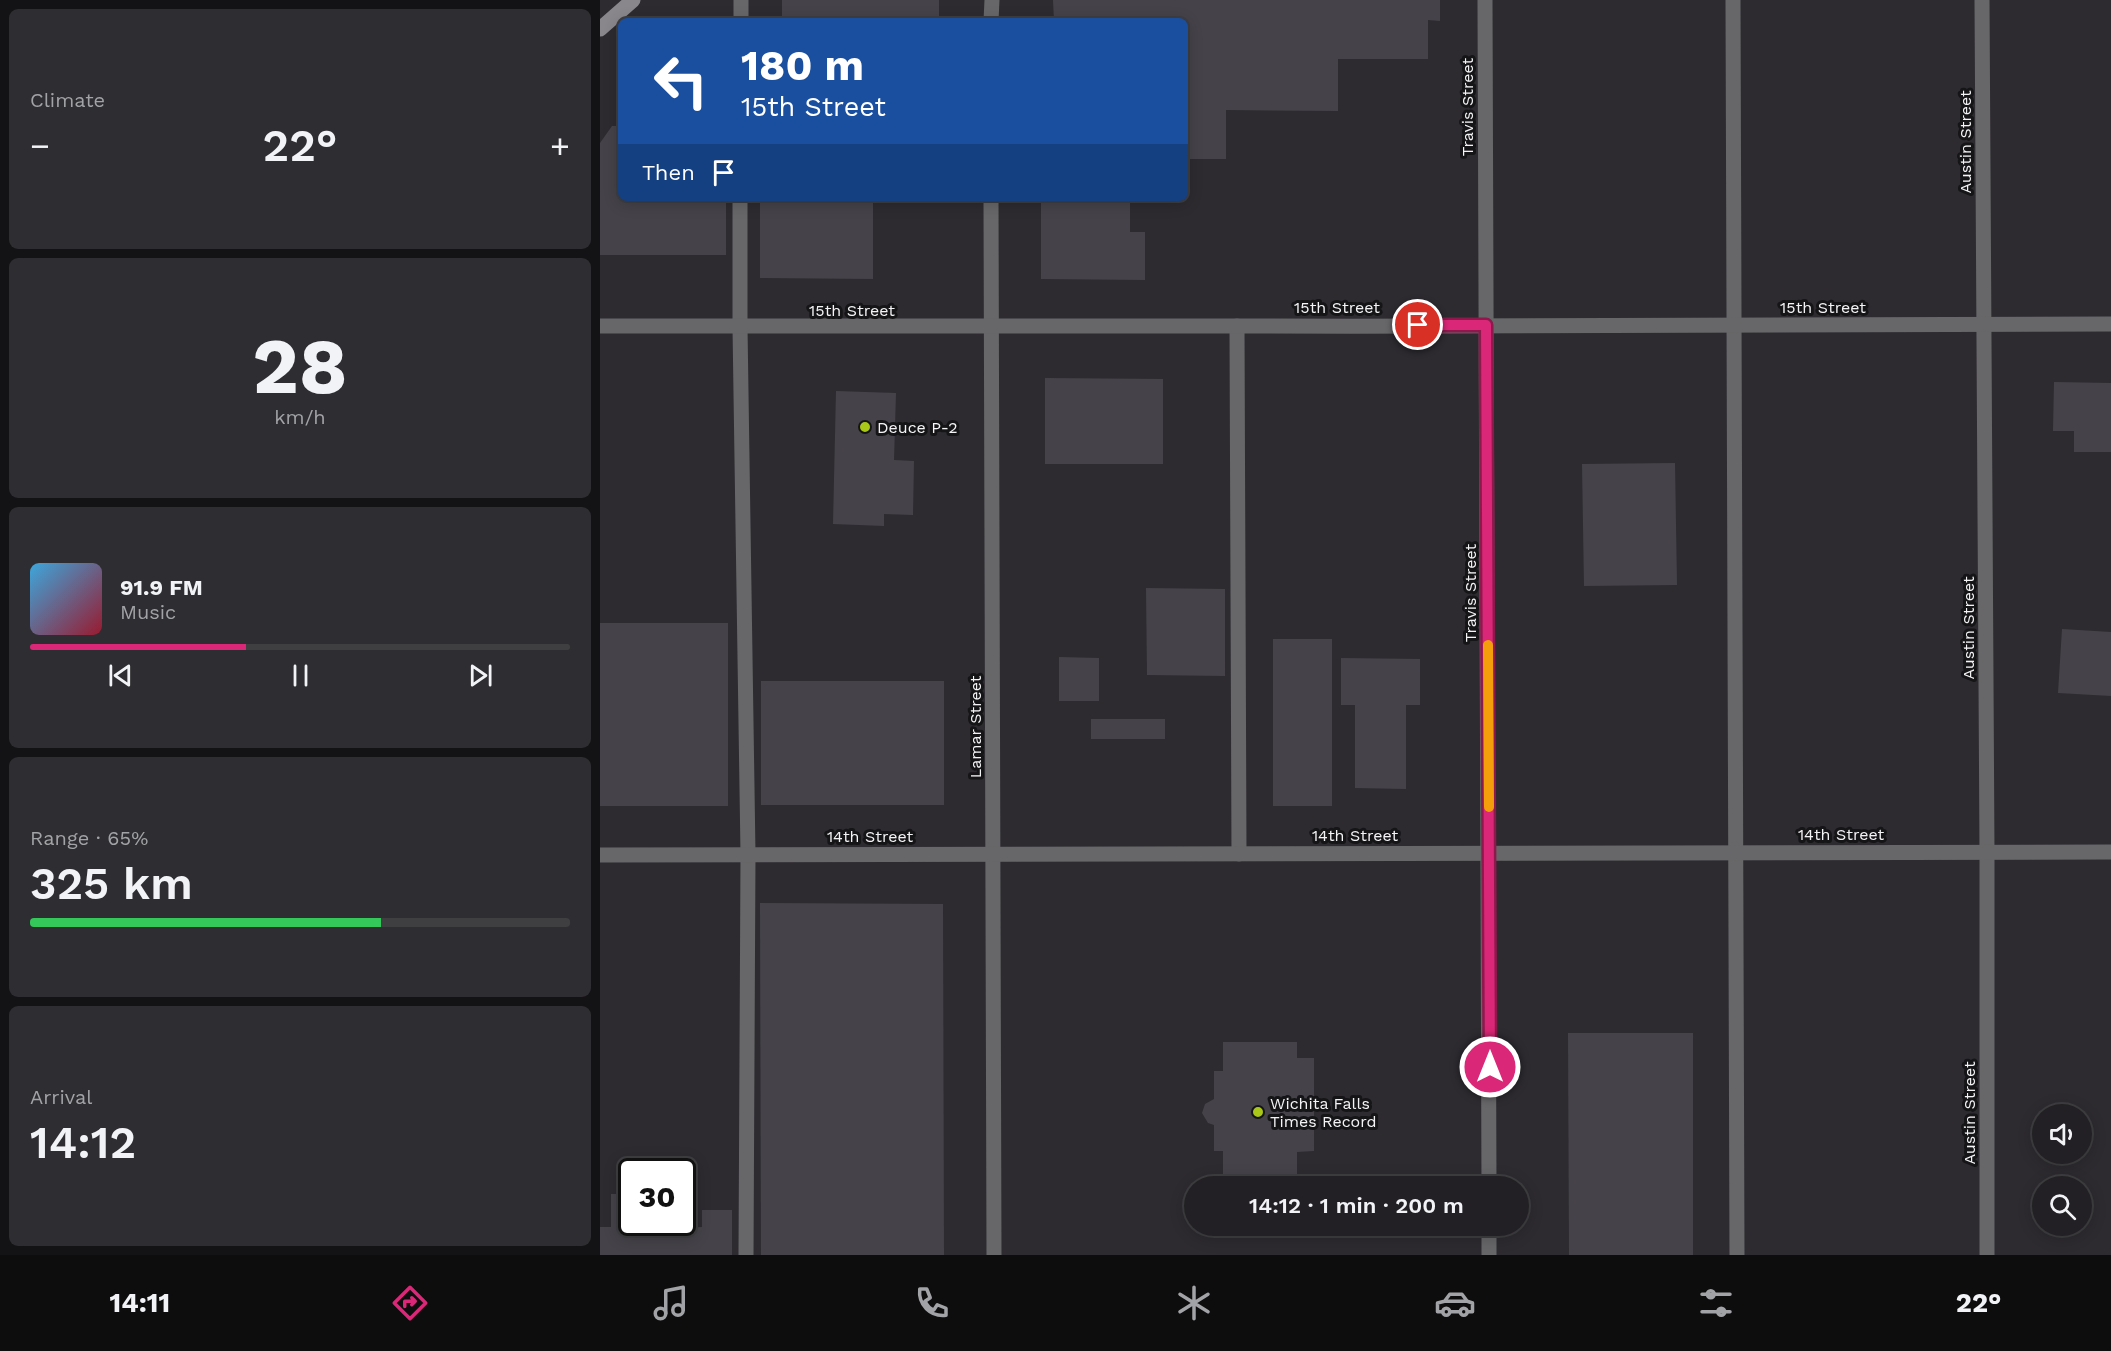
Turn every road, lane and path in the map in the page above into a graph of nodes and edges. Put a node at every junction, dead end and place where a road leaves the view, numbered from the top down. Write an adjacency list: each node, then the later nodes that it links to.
1 (633, 0): 9 (main road)
2 (741, 0): 7 (street)
3 (992, 0): 8 (street)
4 (1485, 0): 14 (street, Travis Street)
5 (1733, 0): 17 (street)
6 (1982, 0): 12 (street, Austin Street)
7 (741, 18)
8 (991, 18)
9 (600, 29)
10 (740, 201): 18 (street)
11 (991, 201): 19 (street, Lamar Street)
12 (1984, 324): 13 (street, 15th Street); 17 (street, 15th Street); 21 (street, Austin Street)
13 (2111, 324)
14 (1486, 325): 16 (street, 15th Street); 17 (street, 15th Street); 23 (street, Travis Street)
15 (600, 326): 18 (street, 15th Street)
16 (1237, 326): 19 (street, 15th Street); 25 (street)
17 (1734, 326): 20 (street)
18 (740, 327): 19 (street, 15th Street); 24 (street)
19 (991, 328): 27 (street, Lamar Street)
20 (1736, 852): 21 (street, 14th Street); 23 (street, 14th Street); 33 (street)
21 (1988, 852): 22 (street, 14th Street); 34 (street, Austin Street)
22 (2111, 852)
23 (1490, 853): 25 (street, 14th Street); 28 (street, Travis Street)
24 (748, 854): 26 (street, 14th Street); 27 (street, 14th Street); 30 (street)
25 (1239, 854): 27 (street, 14th Street)
26 (600, 855)
27 (993, 855): 31 (street, Lamar Street)
28 (1490, 1176)
29 (1490, 1236): 32 (street)
30 (746, 1255)
31 (994, 1255)
32 (1489, 1255)
33 (1737, 1255)
34 (1987, 1255)

